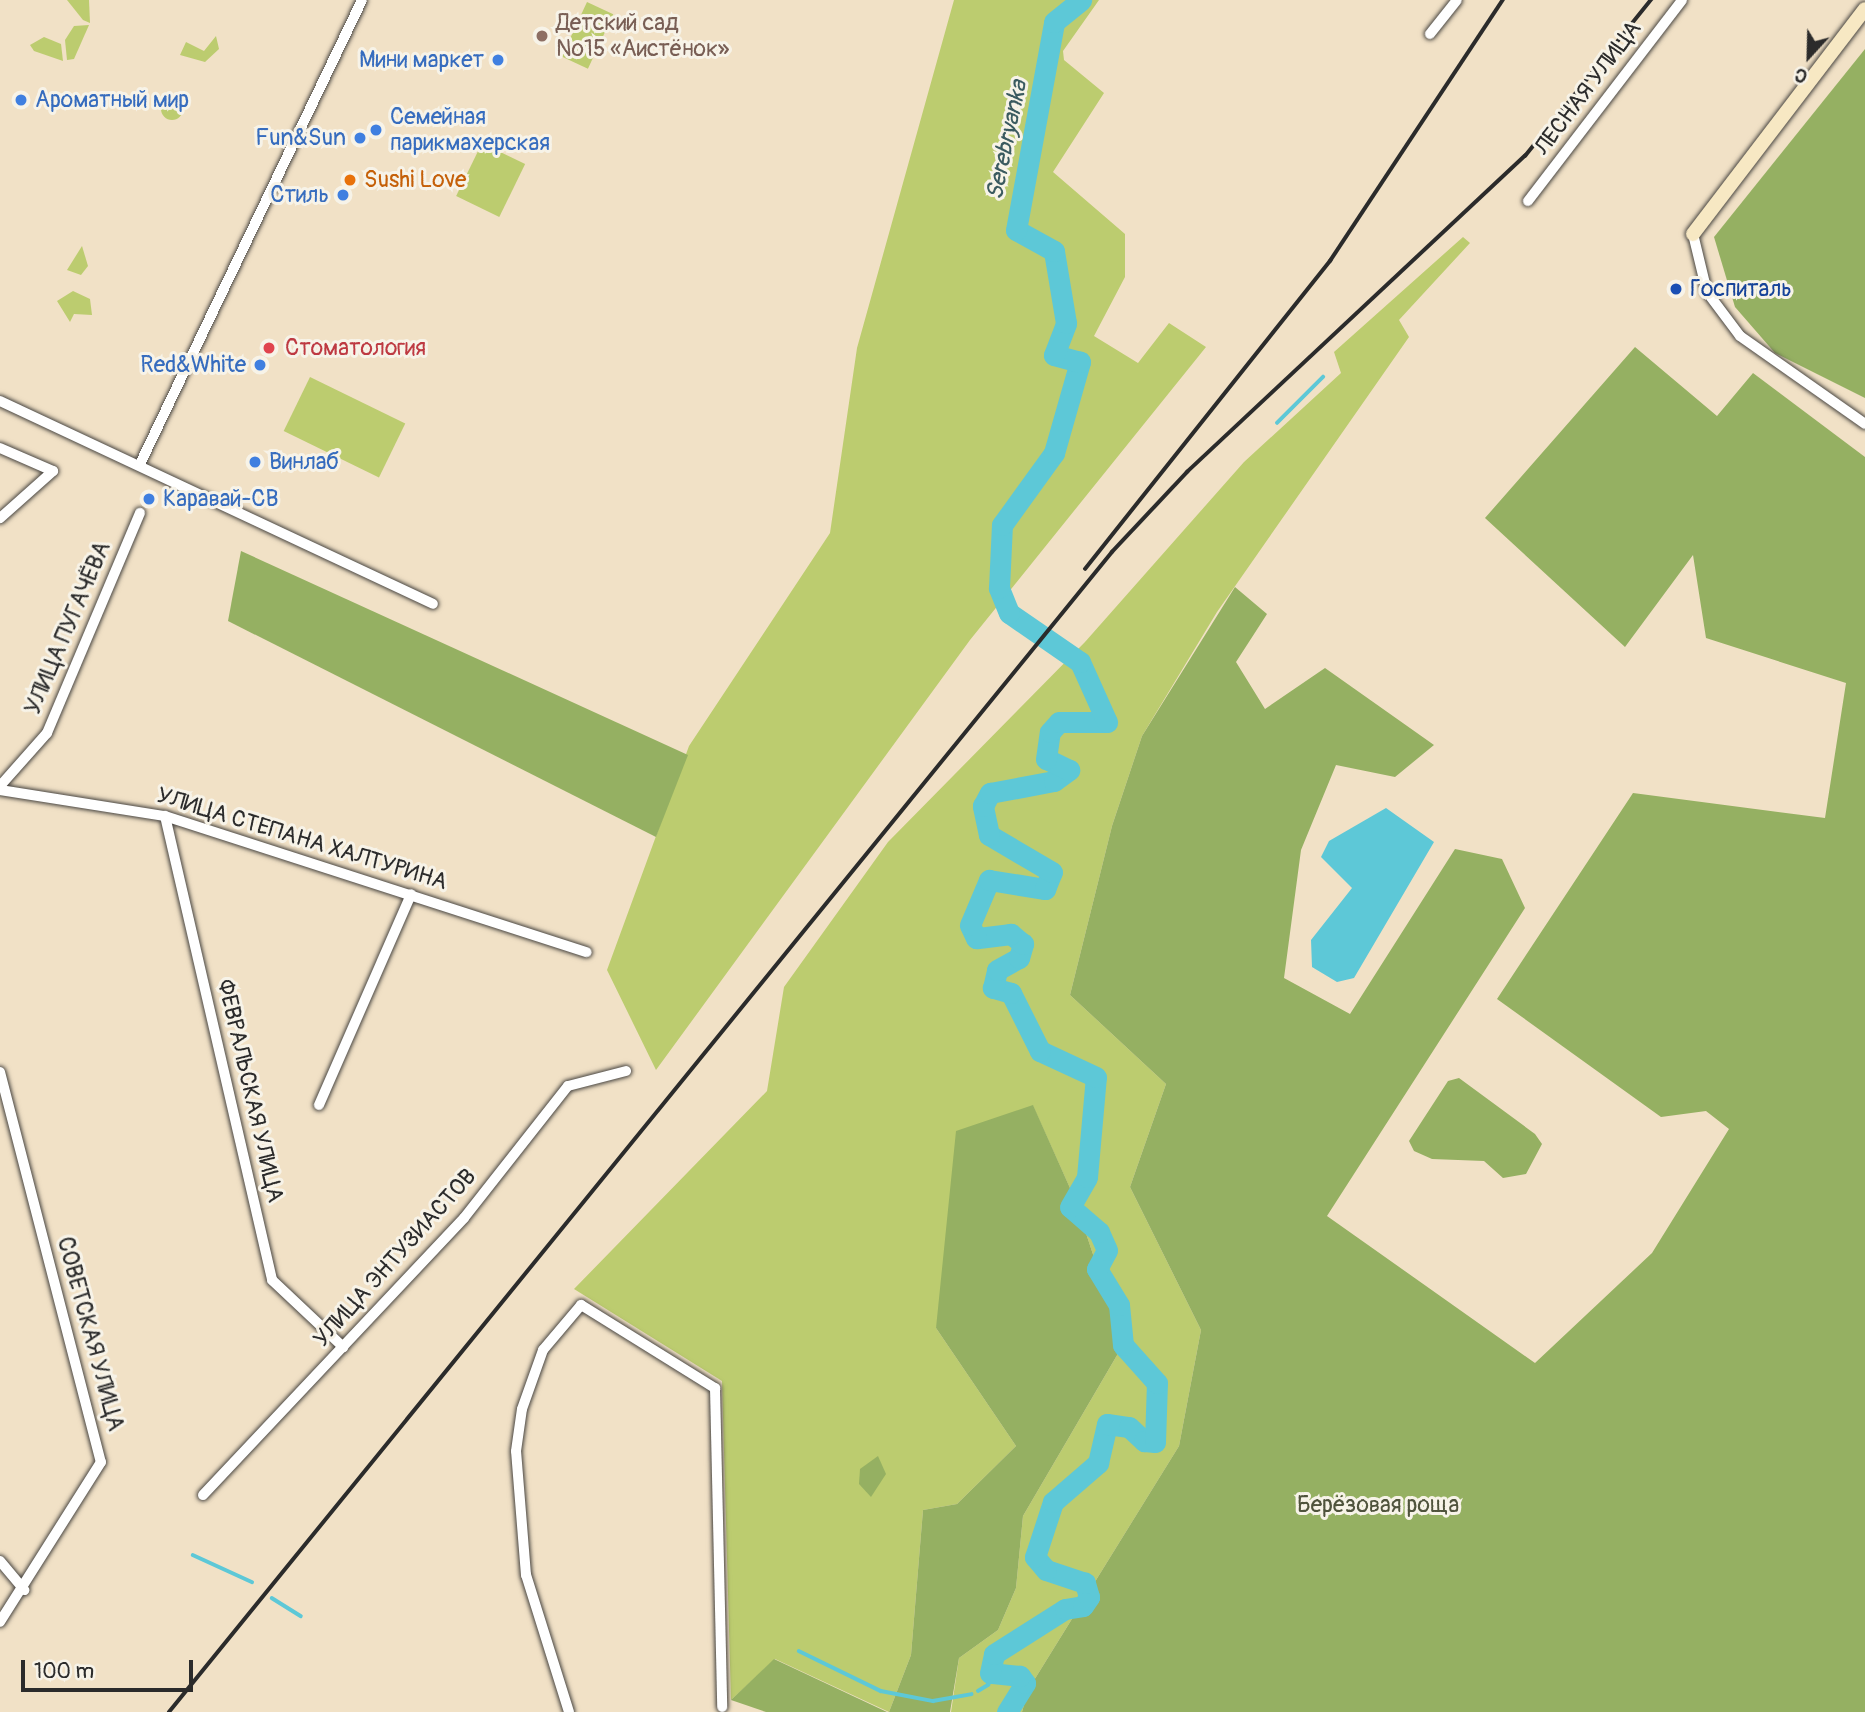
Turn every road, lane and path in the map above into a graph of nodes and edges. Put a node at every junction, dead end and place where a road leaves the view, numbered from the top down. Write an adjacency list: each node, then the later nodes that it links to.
1 (362, 0): 11 (street)
2 (1457, 0): 5 (street)
3 (1682, 0): 6 (street, ЛЕСНАЯ УЛИЦА)
4 (1865, 9): 7 (street)
5 (1430, 34)
6 (1528, 201)
7 (1693, 234): 9 (street)
8 (0, 401): 11 (street)
9 (1865, 424)
10 (0, 448): 13 (street)
11 (139, 464): 14 (street)
12 (139, 513): 15 (street, УЛИЦА ПУГАЧЁВА)
13 (0, 518)
14 (433, 604)
15 (0, 788): 16 (street, УЛИЦА СТЕПАНА ХАЛТУРИНА)
16 (164, 816): 17 (street, УЛИЦА СТЕПАНА ХАЛТУРИНА); 22 (street, ФЕВРАЛЬСКАЯ УЛИЦА)
17 (411, 894): 18 (street, УЛИЦА СТЕПАНА ХАЛТУРИНА); 21 (street)
18 (587, 952)
19 (626, 1071): 22 (street, УЛИЦА ЭНТУЗИАСТОВ)
20 (0, 1073): 25 (street, СОВЕТСКАЯ УЛИЦА)
21 (318, 1105)
22 (342, 1348): 23 (street, УЛИЦА ЭНТУЗИАСТОВ)
23 (203, 1496)
24 (0, 1561): 25 (street)
25 (24, 1590): 26 (street, СОВЕТСКАЯ УЛИЦА)
26 (0, 1622)
27 (722, 1707): 28 (street)
28 (569, 1712)

